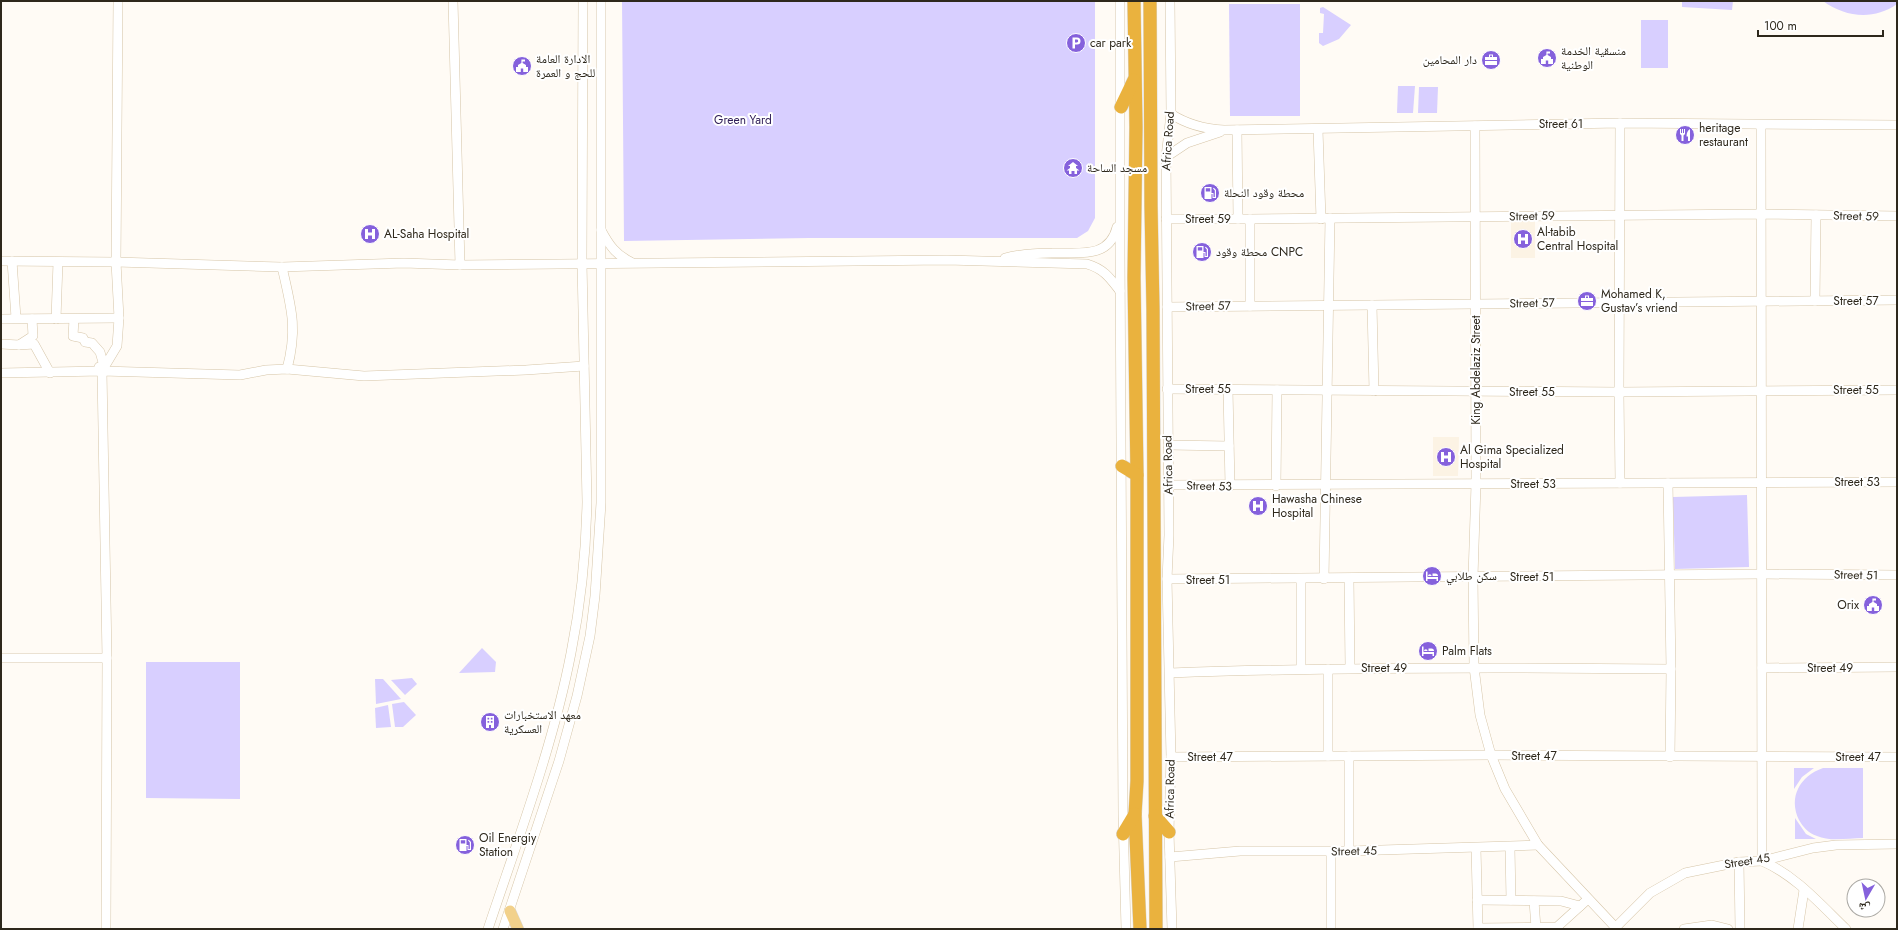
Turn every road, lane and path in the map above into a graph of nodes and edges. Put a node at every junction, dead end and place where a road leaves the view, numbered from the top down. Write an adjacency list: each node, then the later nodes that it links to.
1 (118, 1): 35 (street)
2 (453, 1): 39 (street)
3 (583, 1): 37 (street)
4 (601, 1): 30 (street)
5 (1120, 1): 10 (street)
6 (1134, 1): 9 (highway)
7 (1150, 1): 97 (highway, Africa Road)
8 (1170, 1): 11 (street, Africa Road)
9 (1136, 76): 10 (highway); 77 (highway)
10 (1121, 107): 23 (street)
11 (1171, 114): 16 (street); 19 (street, Africa Road)
12 (1620, 123): 13 (street, Street 61); 15 (street, Street 61); 21 (street)
13 (1761, 125): 14 (street, Street 61); 20 (street)
14 (1897, 125)
15 (1475, 126): 18 (street, Street 61); 25 (street, King Abdelaziz Street)
16 (1224, 130): 17 (street, Street 61); 19 (street)
17 (1237, 130): 18 (street, Street 61); 28 (street)
18 (1318, 130): 26 (street)
19 (1166, 157): 27 (street, Africa Road)
20 (1760, 214): 21 (street, Street 59); 22 (street, Street 59); 43 (street)
21 (1619, 215): 25 (street, Street 59); 45 (street)
22 (1816, 215): 24 (street, Street 59); 44 (street)
23 (1120, 216): 31 (street); 41 (street)
24 (1897, 216)
25 (1476, 217): 26 (street, Street 59); 48 (street, King Abdelaziz Street)
26 (1326, 218): 29 (street, Street 59); 46 (street)
27 (1166, 219): 28 (street, Street 59); 50 (street, Africa Road)
28 (1238, 219): 29 (street, Street 59)
29 (1250, 220): 49 (street)
30 (600, 228): 36 (street); 38 (street)
31 (998, 260): 36 (street); 41 (street)
32 (1, 261): 33 (street)
33 (12, 261): 34 (street); 51 (street)
34 (58, 262): 35 (street); 56 (street)
35 (116, 262): 40 (street); 53 (street)
36 (633, 262): 38 (street)
37 (582, 263): 38 (street); 39 (street); 59 (street)
38 (600, 263): 88 (street)
39 (460, 265): 40 (street)
40 (282, 267): 60 (street)
41 (1120, 291): 76 (street)
42 (1897, 300): 44 (street, Street 57)
43 (1761, 301): 44 (street, Street 57); 45 (street, Street 57); 71 (street)
44 (1815, 301)
45 (1618, 302): 48 (street, Street 57); 73 (street)
46 (1328, 305): 47 (street, Street 57); 49 (street, Street 57); 69 (street)
47 (1372, 305): 48 (street, Street 57); 70 (street)
48 (1476, 305): 72 (street, King Abdelaziz Street)
49 (1250, 306): 50 (street, Street 57)
50 (1167, 307): 65 (street, Africa Road)
51 (16, 318): 54 (street); 55 (street)
52 (74, 318): 53 (street); 56 (street); 64 (street)
53 (119, 318): 61 (street)
54 (1, 319)
55 (32, 319): 56 (street); 58 (street)
56 (56, 319)
57 (1, 344): 58 (street)
58 (19, 345): 63 (street)
59 (584, 366): 60 (street); 87 (street)
60 (287, 369): 61 (street)
61 (102, 371): 64 (street); 101 (street)
62 (1, 373): 63 (street)
63 (50, 373): 64 (street)
64 (87, 373)
65 (1167, 389): 66 (street, Street 55); 74 (street, Africa Road)
66 (1228, 389): 67 (street, Street 55); 75 (street)
67 (1277, 390): 69 (street, Street 55); 85 (street)
68 (1897, 390): 71 (street, Street 55)
69 (1327, 391): 70 (street, Street 55); 86 (street)
70 (1374, 391): 72 (street, Street 55)
71 (1760, 391): 73 (street, Street 55); 78 (street)
72 (1475, 392): 73 (street, Street 55); 81 (street, King Abdelaziz Street)
73 (1619, 392): 80 (street)
74 (1168, 445): 75 (street); 83 (street, Africa Road)
75 (1229, 446): 84 (street)
76 (1122, 466): 77 (highway); 121 (street)
77 (1137, 475): 98 (highway)
78 (1761, 482): 79 (street, Street 53); 82 (street, Street 53); 89 (street)
79 (1897, 482)
80 (1620, 483): 81 (street, Street 53); 82 (street, Street 53)
81 (1476, 484): 86 (street, Street 53); 92 (street, King Abdelaziz Street)
82 (1668, 484): 91 (street)
83 (1168, 485): 84 (street, Street 53); 93 (street, Africa Road)
84 (1230, 486): 85 (street, Street 53)
85 (1276, 486): 86 (street, Street 53)
86 (1326, 486): 95 (street)
87 (587, 502): 88 (street); 99 (street)
88 (601, 503): 102 (street)
89 (1762, 574): 90 (street, Street 51); 91 (street, Street 51); 107 (street)
90 (1897, 575)
91 (1669, 576): 92 (street, Street 51); 109 (street)
92 (1473, 577): 96 (street, Street 51); 103 (street, King Abdelaziz Street)
93 (1167, 579): 94 (street, Street 51); 110 (street, Africa Road)
94 (1301, 579): 95 (street, Street 51); 105 (street)
95 (1324, 579): 96 (street, Street 51)
96 (1350, 579): 106 (street)
97 (1154, 631): 98 (highway); 119 (highway, Africa Road)
98 (1136, 632): 118 (highway)
99 (571, 655): 102 (street); 141 (street)
100 (1, 658): 101 (street)
101 (107, 658): 140 (street)
102 (586, 659): 137 (street)
103 (1474, 667): 106 (street, Street 49); 109 (street, Street 49); 111 (street, King Abdelaziz Street)
104 (1897, 667): 107 (street, Street 49)
105 (1301, 668): 108 (street, Street 49); 110 (street, Street 49)
106 (1350, 668): 108 (street, Street 49)
107 (1762, 668): 116 (street)
108 (1328, 669): 112 (street)
109 (1671, 669): 115 (street)
110 (1170, 673): 114 (street, Africa Road)
111 (1492, 755): 113 (street, Street 47); 115 (street, Street 47); 123 (street, King Abdelaziz Street)
112 (1328, 756): 113 (street, Street 47); 114 (street, Street 47)
113 (1349, 756): 126 (street)
114 (1171, 757): 120 (street, Africa Road)
115 (1670, 757): 116 (street, Street 47)
116 (1762, 757): 117 (street, Street 47); 129 (street)
117 (1897, 757)
118 (1135, 814): 121 (highway); 145 (highway)
119 (1154, 816): 120 (highway); 146 (highway, Africa Road)
120 (1169, 832): 128 (street, Africa Road)
121 (1123, 834): 144 (street)
122 (1897, 844): 129 (street, Street 45)
123 (1538, 846): 125 (street, Street 45); 132 (street, King Abdelaziz Street)
124 (1476, 848): 125 (street, Street 45); 126 (street, Street 45); 133 (street)
125 (1510, 848): 134 (street)
126 (1349, 851): 127 (street, Street 45)
127 (1331, 852): 128 (street, Street 45); 148 (street)
128 (1170, 856): 147 (street, Africa Road)
129 (1762, 861): 130 (street, Street 45); 131 (street)
130 (1739, 862): 149 (street, Street 45); 152 (street)
131 (1804, 890): 153 (street); 154 (street)
132 (1588, 899): 136 (street); 149 (street, King Abdelaziz Street)
133 (1477, 900): 134 (street); 138 (street)
134 (1511, 900): 135 (street)
135 (1534, 901): 136 (street); 139 (street)
136 (1580, 906): 139 (street)
137 (510, 911): 142 (street); 143 (main road)
138 (1478, 928): 139 (street)
139 (1542, 928)
140 (106, 929)
141 (488, 929)
142 (503, 929)
143 (518, 929)
144 (1126, 929)
145 (1140, 929)
146 (1156, 929)
147 (1172, 929)
148 (1331, 929)
149 (1616, 929)
150 (1684, 929): 151 (street)
151 (1728, 929)
152 (1740, 929)
153 (1798, 929)
154 (1846, 929)

